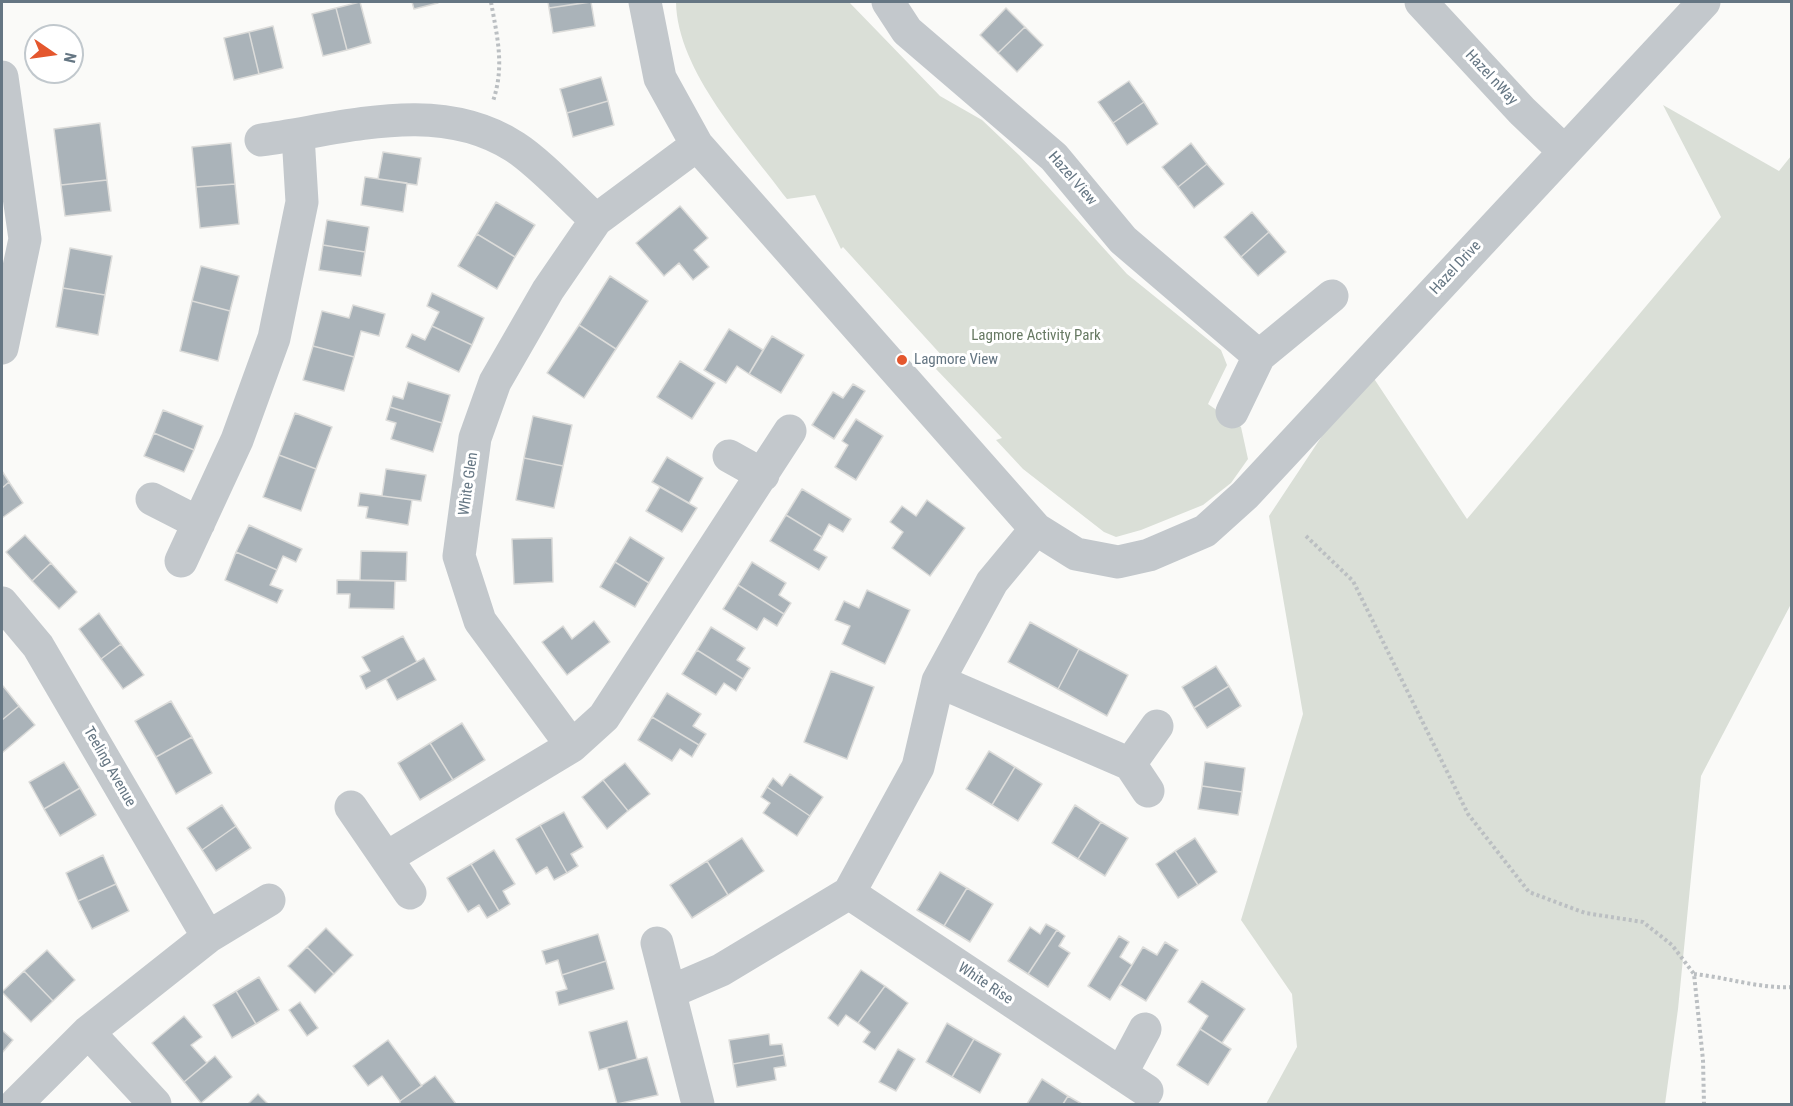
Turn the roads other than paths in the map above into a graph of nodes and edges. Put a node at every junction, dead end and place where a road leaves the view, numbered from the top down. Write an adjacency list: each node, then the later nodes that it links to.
1 (645, 2): 8 (street)
2 (888, 2): 13 (street, Hazel View)
3 (1421, 2): 9 (street, Hazel nWay)
4 (1704, 2): 9 (street, Hazel Drive)
5 (2, 77): 12 (street)
6 (298, 135): 7 (street); 10 (street); 19 (street)
7 (261, 140)
8 (697, 145): 10 (street, White Glen); 20 (street)
9 (1564, 151): 20 (street, Hazel Drive)
10 (596, 220): 25 (street, White Glen)
11 (1332, 296): 13 (street)
12 (2, 348)
13 (1259, 356): 14 (street)
14 (1232, 412)
15 (790, 431): 17 (street)
16 (729, 456): 17 (street)
17 (763, 475): 25 (street)
18 (152, 499): 19 (street)
19 (199, 523): 21 (street)
20 (1036, 529): 23 (street)
21 (181, 561)
22 (2, 603): 33 (street, Teeling Avenue)
23 (938, 681): 26 (street); 31 (street)
24 (1157, 726): 26 (street)
25 (572, 746): 29 (street)
26 (1130, 764): 27 (street)
27 (1148, 792)
28 (351, 807): 29 (street)
29 (386, 858): 30 (street)
30 (410, 893)
31 (849, 893): 35 (street); 36 (street, White Rise)
32 (269, 900): 33 (street)
33 (208, 937): 37 (street)
34 (657, 944): 35 (street)
35 (670, 992): 40 (street)
36 (1145, 1029)
37 (88, 1032): 38 (street); 39 (street)
38 (16, 1104)
39 (155, 1104)
40 (698, 1104)

